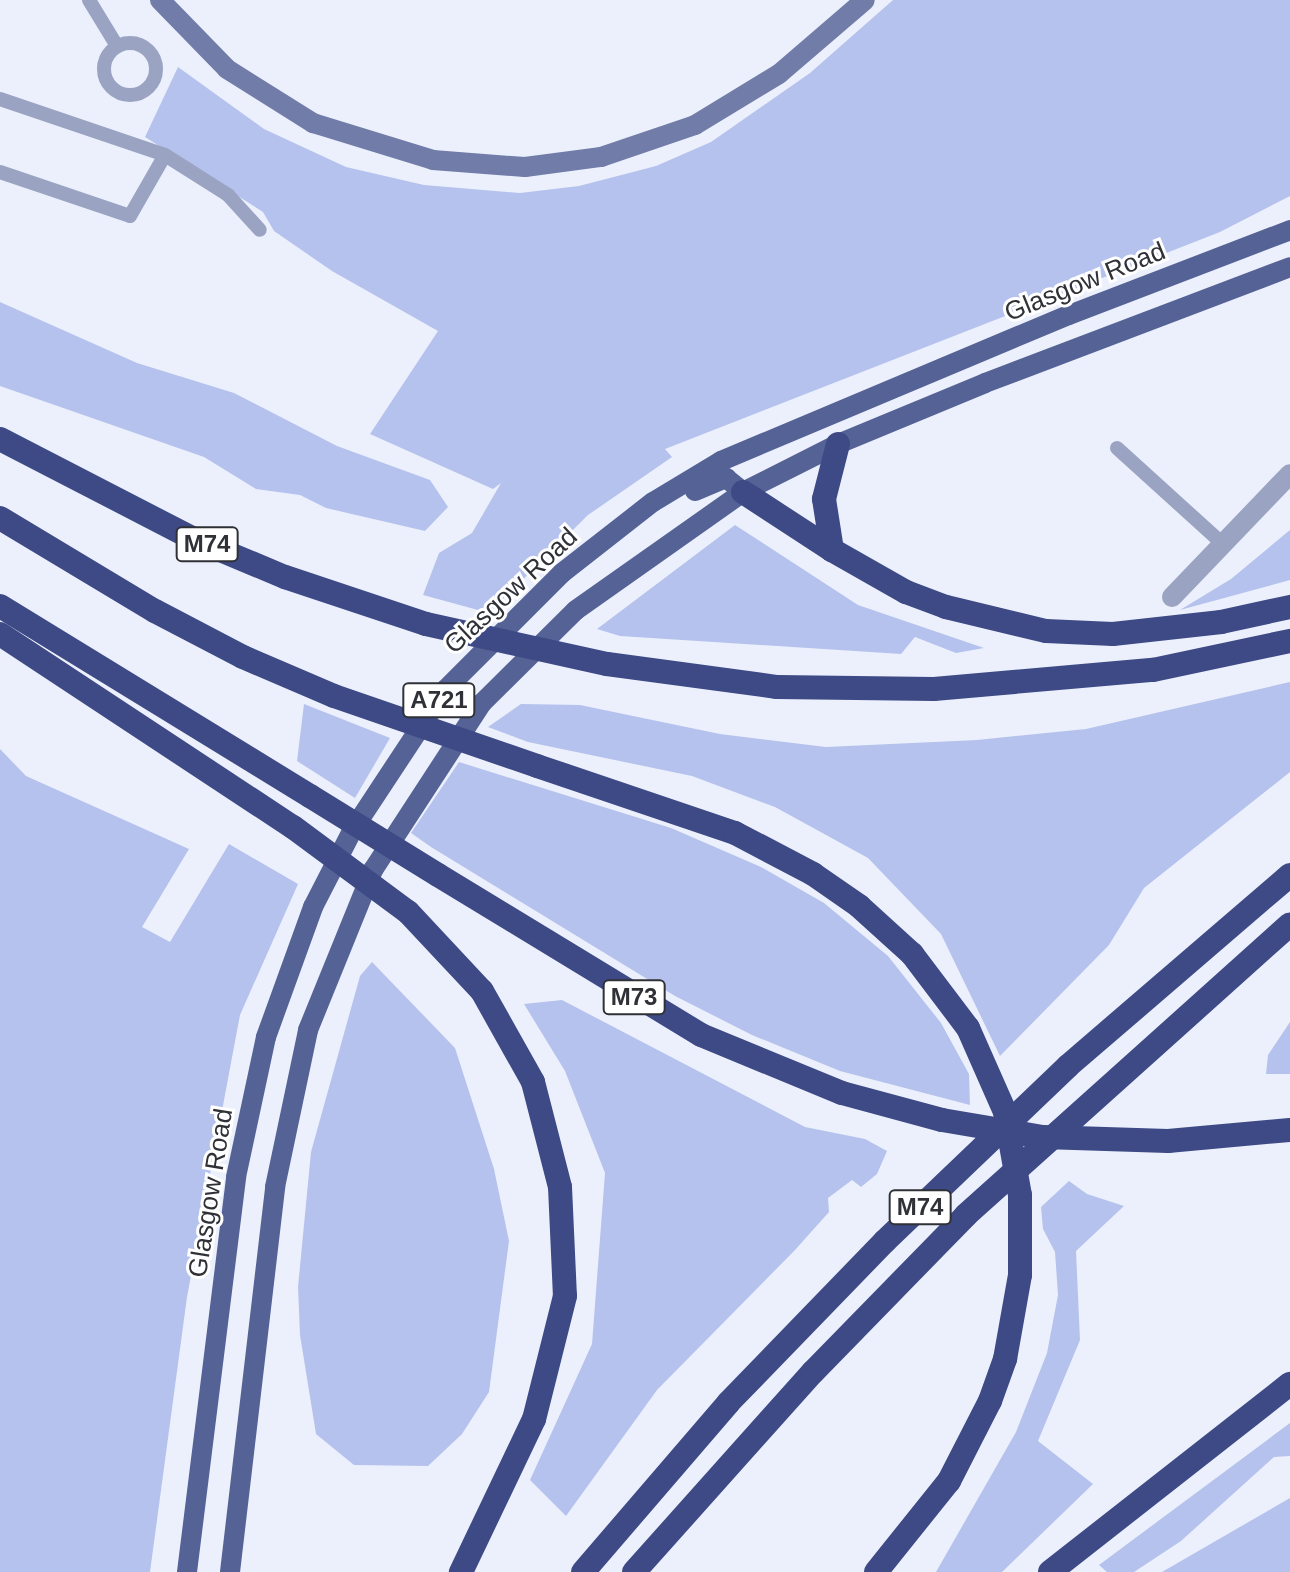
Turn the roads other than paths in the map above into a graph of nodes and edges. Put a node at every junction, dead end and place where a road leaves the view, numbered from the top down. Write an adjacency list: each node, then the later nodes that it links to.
1 (89, 0): 4 (lane)
2 (160, 0): 3 (main road)
3 (865, 0)
4 (117, 46)
5 (0, 99): 6 (lane)
6 (165, 155): 7 (lane); 8 (lane)
7 (0, 172)
8 (260, 230)
9 (1290, 230): 19 (main road, Glasgow Road / A721)
10 (1290, 267): 12 (main road, A721)
11 (0, 439): 26 (highway, M74, bridge)
12 (838, 444): 15 (main road, A721); 18 (highway)
13 (1117, 448): 17 (lane)
14 (1290, 474): 17 (street)
15 (743, 492): 18 (highway); 19 (main road); 32 (main road, A721)
16 (0, 518): 36 (highway, bridge)
17 (1223, 544): 20 (street)
18 (832, 550): 22 (highway)
19 (562, 573): 31 (main road, Glasgow Road / A721)
20 (1172, 597)
21 (0, 606): 29 (highway, M73, bridge)
22 (1290, 607)
23 (1290, 629): 26 (highway, M74)
24 (0, 634): 33 (highway, bridge)
25 (1290, 641): 26 (highway, M74)
26 (1025, 683)
27 (1290, 875): 34 (highway, M74)
28 (1290, 924): 35 (highway, M74)
29 (1290, 1130)
30 (1290, 1384): 37 (highway)
31 (187, 1572)
32 (230, 1572)
33 (461, 1572)
34 (583, 1572)
35 (634, 1572)
36 (876, 1572)
37 (1050, 1572)

